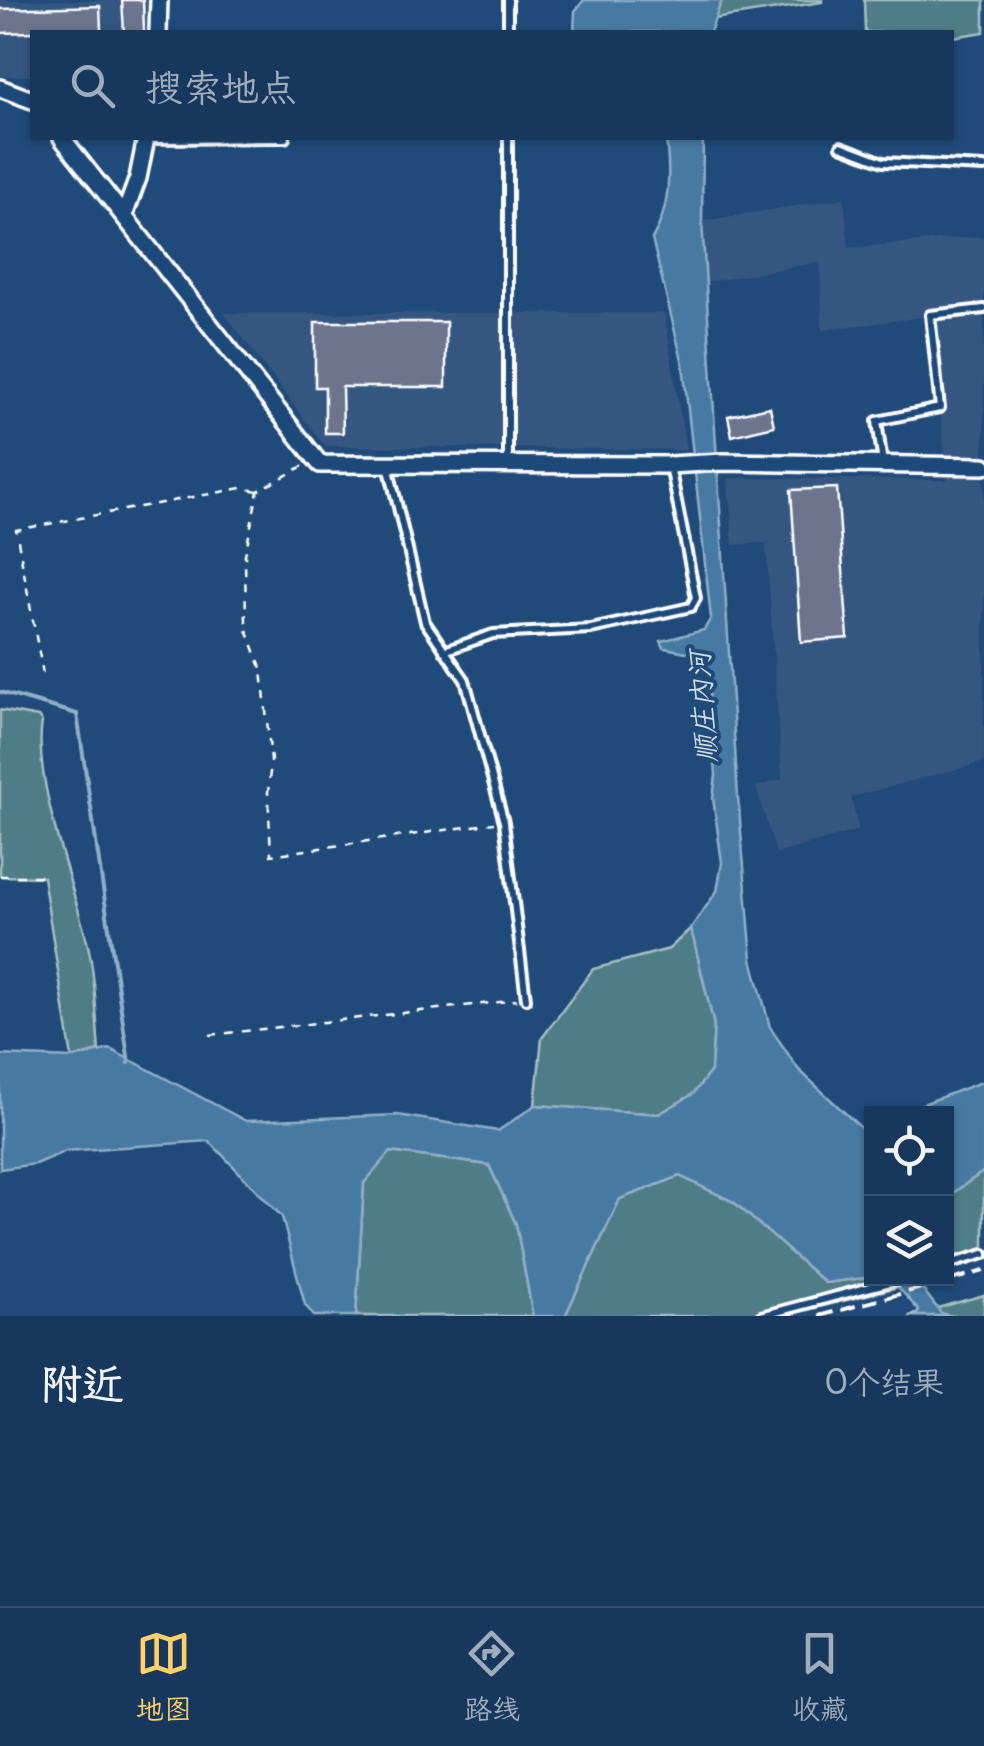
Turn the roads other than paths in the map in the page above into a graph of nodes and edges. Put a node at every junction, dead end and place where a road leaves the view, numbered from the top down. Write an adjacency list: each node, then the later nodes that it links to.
1 (160, 0): 3 (street)
2 (508, 0): 4 (lane)
3 (158, 30)
4 (508, 30)
5 (0, 88): 6 (street)
6 (30, 99)
7 (64, 140): 12 (street)
8 (146, 140): 12 (street)
9 (508, 140): 15 (lane)
10 (842, 146): 11 (lane)
11 (984, 167)
12 (124, 216): 14 (street)
13 (984, 310): 17 (lane)
14 (388, 464): 15 (street); 19 (lane)
15 (508, 464): 16 (street)
16 (677, 464): 17 (street); 19 (lane)
17 (883, 465): 18 (street)
18 (984, 466)
19 (444, 650): 20 (lane)
20 (526, 998)
21 (984, 1254): 22 (lane)
22 (954, 1263)
23 (881, 1286): 24 (lane)
24 (761, 1316)

